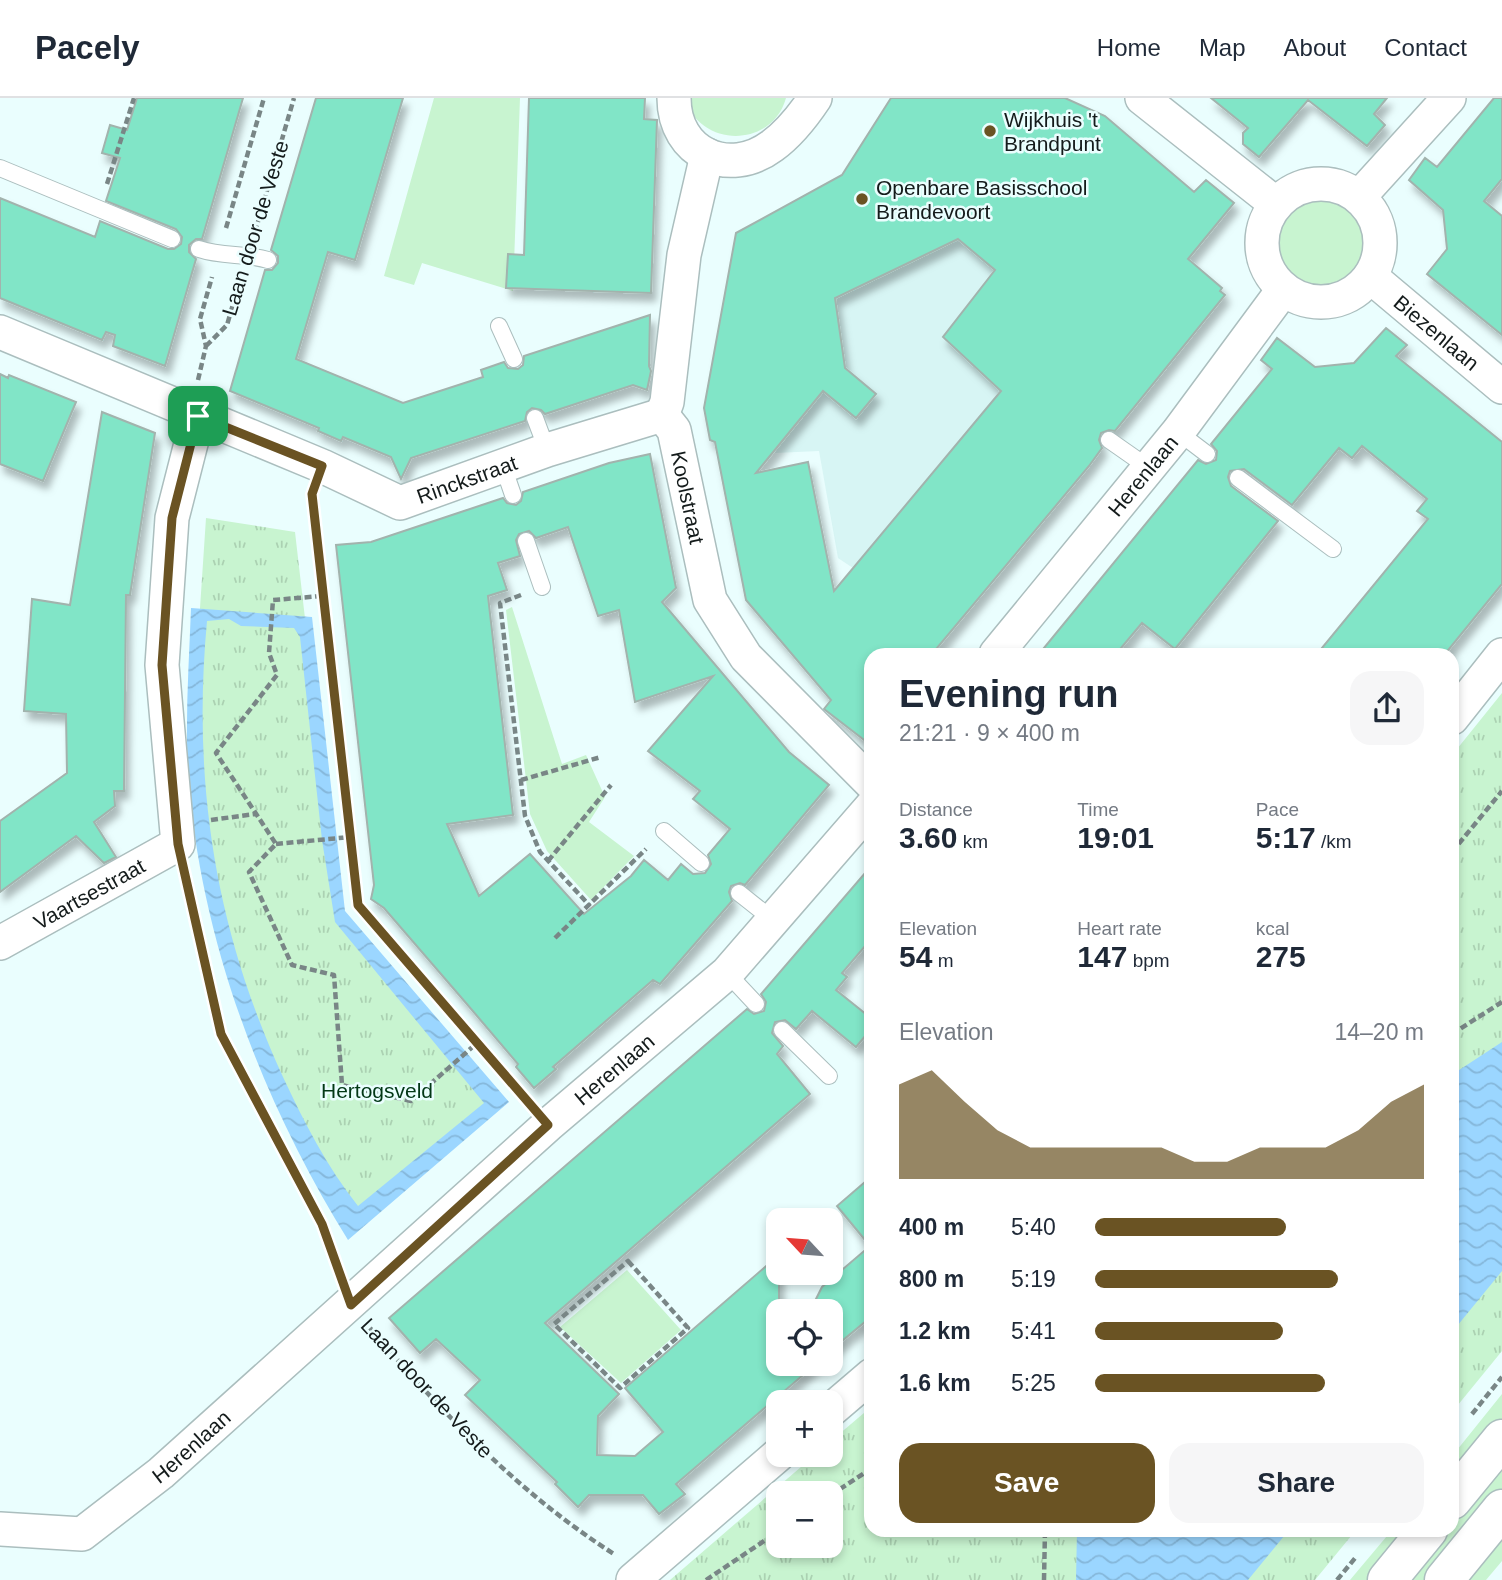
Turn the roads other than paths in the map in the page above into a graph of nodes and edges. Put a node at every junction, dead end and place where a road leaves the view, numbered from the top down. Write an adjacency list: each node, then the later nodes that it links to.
1 (674, 98): 5 (street)
2 (815, 98): 5 (street)
3 (1142, 98): 8 (street)
4 (1449, 98): 7 (street)
5 (707, 155): 18 (street)
6 (0, 168): 9 (lane)
7 (1359, 197): 8 (street); 12 (street)
8 (1276, 204): 13 (street)
9 (172, 239)
10 (199, 249): 11 (lane)
11 (268, 260)
12 (1371, 278): 13 (street); 17 (street, Biezenlaan)
13 (1283, 290): 21 (street, Herenlaan)
14 (499, 326): 16 (lane)
15 (3, 341): 19 (street, Rinckstraat)
16 (514, 359)
17 (1502, 387)
18 (662, 415): 23 (street, Rinckstraat); 33 (street, Koolstraat)
19 (198, 416): 23 (street, Rinckstraat); 39 (street, Vaartsestraat)
20 (535, 418): 23 (lane)
21 (1178, 432): 24 (lane); 25 (street, Herenlaan)
22 (1109, 440): 25 (lane)
23 (547, 450)
24 (1208, 454)
25 (1149, 468): 30 (street, Herenlaan)
26 (1238, 478): 28 (lane)
27 (526, 541): 29 (lane)
28 (1333, 550)
29 (542, 587)
30 (1001, 648)
31 (1502, 655): 32 (street)
32 (1459, 709)
33 (864, 776)
34 (864, 815): 38 (street, Herenlaan)
35 (664, 831): 36 (lane)
36 (701, 863)
37 (739, 893): 38 (lane)
38 (773, 920): 40 (street, Herenlaan)
39 (0, 943)
40 (727, 973): 41 (lane); 50 (street, Herenlaan)
41 (756, 1004)
42 (782, 1030): 43 (lane)
43 (829, 1076)
44 (864, 1383): 45 (street)
45 (843, 1400)
46 (1502, 1439): 48 (street)
47 (766, 1465): 52 (street)
48 (1459, 1491)
49 (1502, 1509): 54 (street)
50 (0, 1529)
51 (1422, 1537): 53 (street)
52 (638, 1576)
53 (1387, 1580)
54 (1444, 1580)

